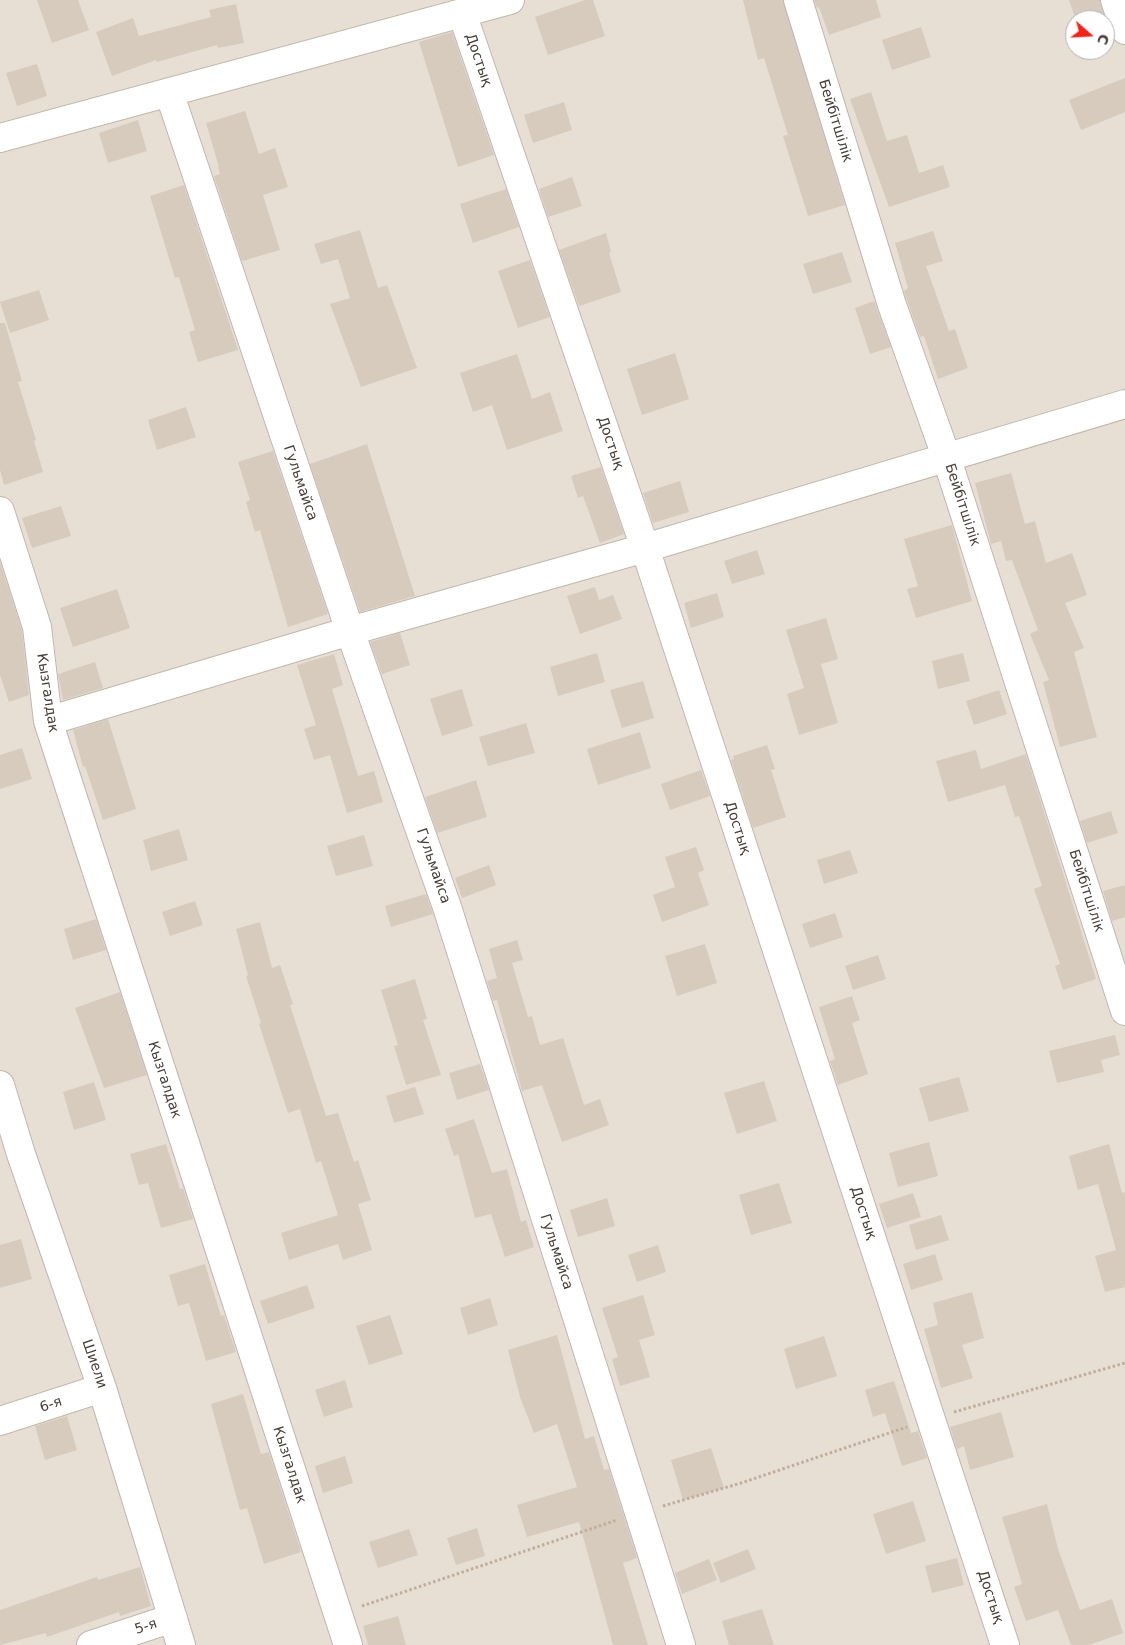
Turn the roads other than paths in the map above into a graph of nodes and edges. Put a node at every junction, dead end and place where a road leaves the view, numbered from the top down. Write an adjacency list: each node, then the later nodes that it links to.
1 (510, 0): 4 (street)
2 (798, 0): 9 (street, Бейбітшілік)
3 (1115, 0): 5 (street)
4 (462, 13): 6 (street); 11 (street, Достық)
5 (1125, 30)
6 (170, 92): 7 (street); 12 (street, Гульмайса)
7 (0, 138)
8 (1125, 404): 9 (street)
9 (946, 456): 11 (street); 14 (street, Бейбітшілік)
10 (0, 511): 13 (street, Кызгалдак)
11 (645, 548): 12 (street); 24 (street, Достық)
12 (350, 631): 13 (street); 23 (street, Гульмайса)
13 (48, 721): 22 (street, Кызгалдак)
14 (1125, 1011)
15 (0, 1085): 16 (street, Шиели)
16 (10, 1157): 17 (street, Шиели)
17 (102, 1388): 18 (street, 6-я); 19 (street, Шиели)
18 (0, 1421)
19 (173, 1618): 20 (street, 5-я); 21 (street, Шиели)
20 (91, 1645)
21 (181, 1645)
22 (348, 1645)
23 (681, 1645)
24 (1005, 1645)

